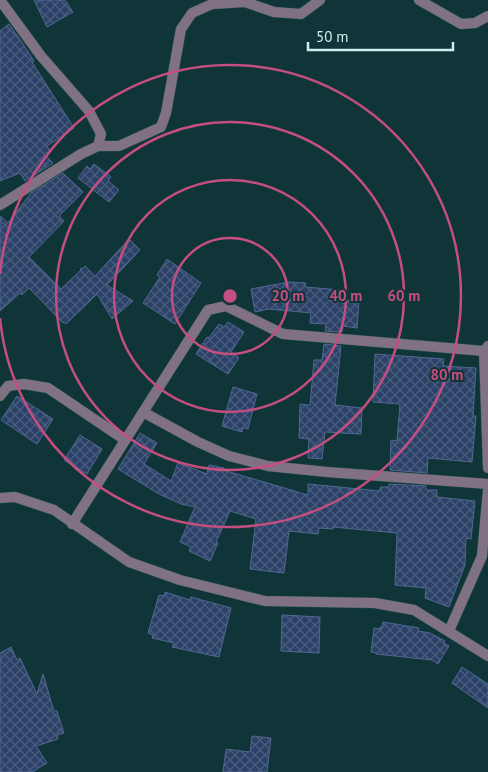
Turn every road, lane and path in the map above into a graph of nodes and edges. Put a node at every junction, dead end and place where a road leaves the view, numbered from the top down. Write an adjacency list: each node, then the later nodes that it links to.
1 (0, 0): 5 (street)
2 (320, 0): 5 (street)
3 (419, 0): 4 (street)
4 (488, 16)
5 (98, 146): 6 (street)
6 (0, 205)
7 (486, 349): 9 (street); 11 (street)
8 (0, 396): 10 (street)
9 (143, 412): 10 (street); 12 (street)
10 (125, 440): 15 (street)
11 (488, 468)
12 (488, 484)
13 (488, 490): 16 (street)
14 (0, 498): 15 (street)
15 (72, 524): 16 (street)
16 (449, 631): 17 (street)
17 (488, 656)

